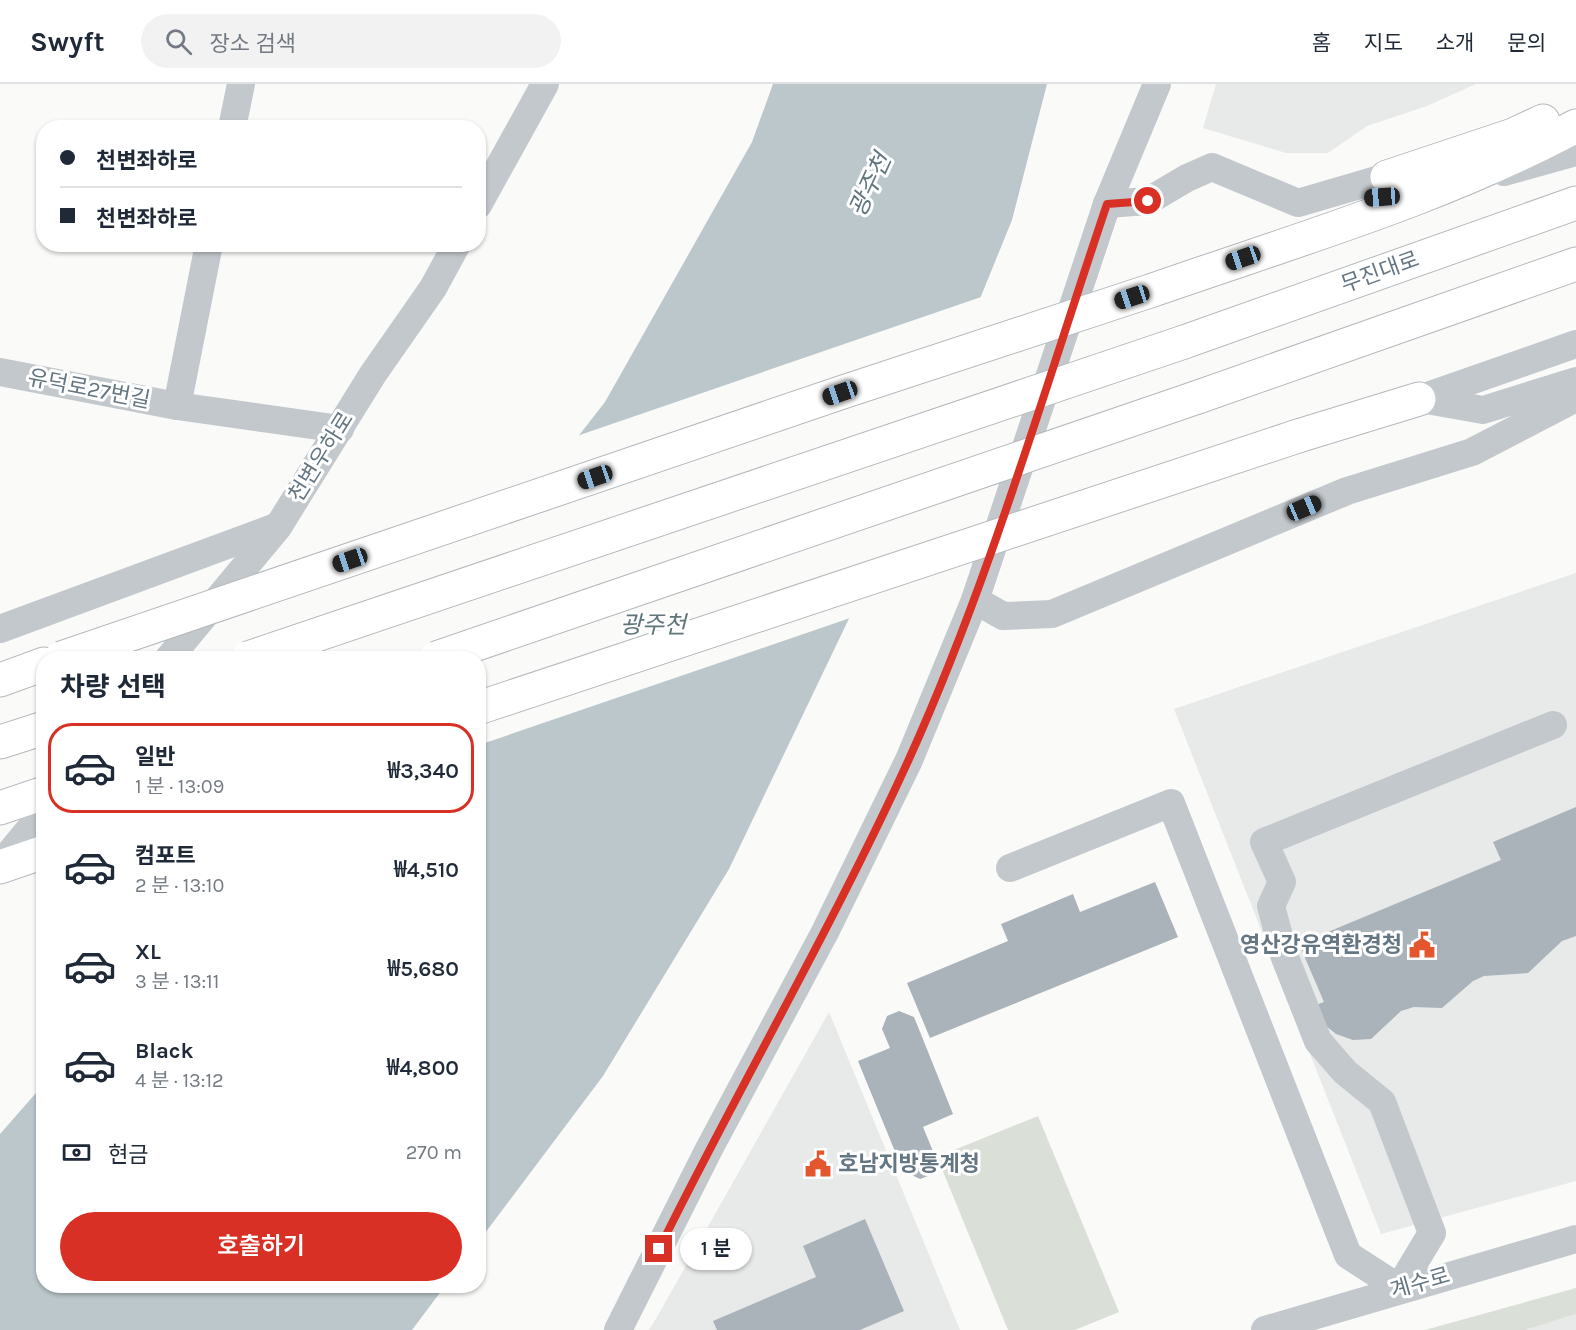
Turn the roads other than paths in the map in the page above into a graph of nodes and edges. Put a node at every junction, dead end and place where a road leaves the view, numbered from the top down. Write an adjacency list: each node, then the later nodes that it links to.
1 (241, 84): 5 (street)
2 (544, 84): 10 (street)
3 (1157, 84): 14 (street)
4 (1576, 103): 7 (highway)
5 (234, 120)
6 (1576, 126): 11 (highway)
7 (1513, 135): 9 (highway); 11 (street)
8 (1576, 152): 11 (street)
9 (1388, 177): 12 (street)
10 (486, 190)
11 (1423, 195): 12 (street); 28 (highway, bridge)
12 (1298, 203): 14 (street)
13 (1576, 203): 30 (highway, 무진대로, bridge)
14 (1107, 204): 26 (street)
15 (207, 252): 23 (street, 유덕로27번길)
16 (453, 252): 24 (street, 천변우하로)
17 (1576, 264): 31 (highway, bridge)
18 (1576, 344): 22 (street)
19 (0, 372): 23 (street, 유덕로27번길)
20 (1576, 381): 22 (street)
21 (1576, 398): 26 (street)
22 (1419, 399): 34 (highway, bridge)
23 (177, 406): 24 (street, 유덕로27번길)
24 (340, 429): 25 (street, 천변우하로)
25 (278, 527): 27 (street); 29 (street, 천변우하로)
26 (975, 600): 46 (street)
27 (0, 628)
28 (82, 651)
29 (176, 651)
30 (269, 651)
31 (456, 651)
32 (36, 667): 33 (highway)
33 (2, 678)
34 (486, 705)
35 (1553, 725): 45 (street)
36 (36, 731): 37 (highway)
37 (0, 742)
38 (36, 796): 39 (highway)
39 (0, 808)
40 (36, 822): 42 (street)
41 (36, 855): 42 (highway)
42 (0, 866)
43 (1010, 868): 45 (street)
44 (1576, 1239): 45 (street, 계수로)
45 (1400, 1288): 47 (street, 계수로)
46 (618, 1330)
47 (1265, 1330)

